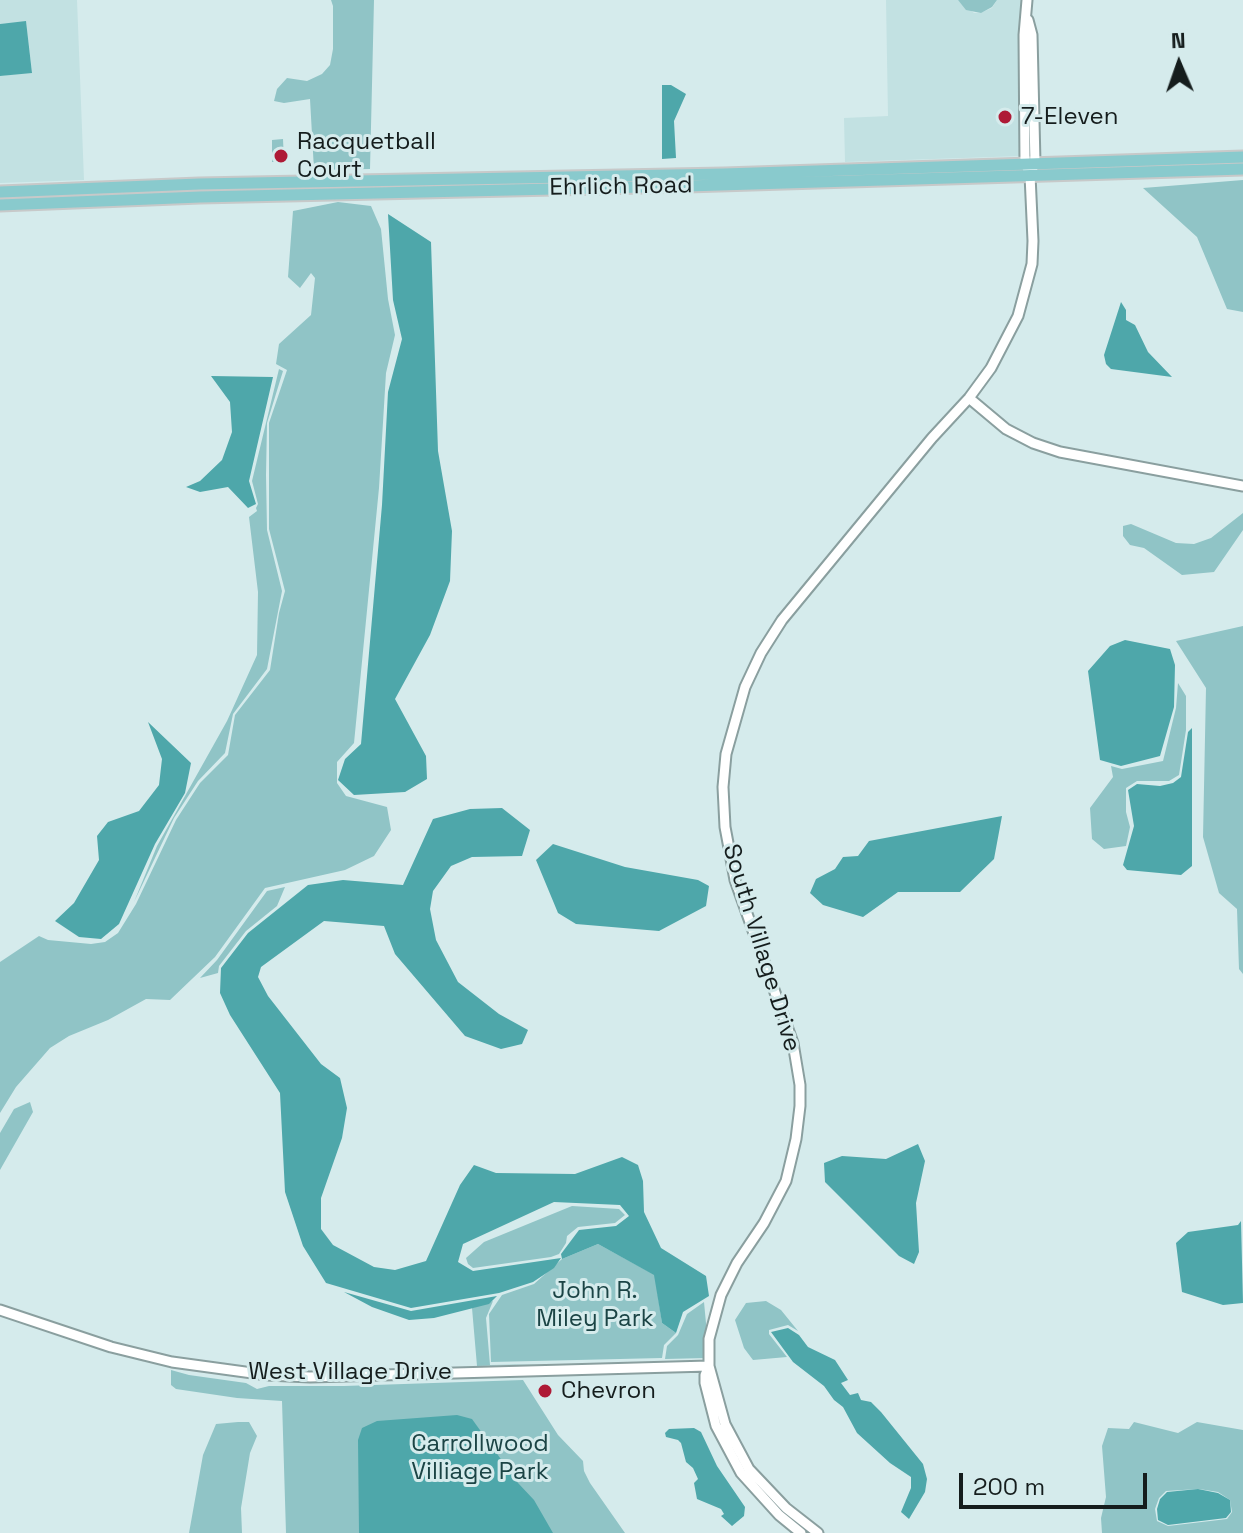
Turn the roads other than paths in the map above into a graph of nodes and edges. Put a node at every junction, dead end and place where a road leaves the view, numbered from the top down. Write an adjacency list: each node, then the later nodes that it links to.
1 (1027, 0): 3 (street, South Village Drive)
2 (1243, 157): 3 (main road, Ehrlich Road)
3 (1030, 167): 4 (main road, Ehrlich Road); 5 (main road, Ehrlich Road); 6 (main road, Ehrlich Road); 9 (street, South Village Drive)
4 (1243, 169)
5 (724, 174): 6 (main road); 7 (main road, Ehrlich Road)
6 (650, 187): 8 (main road, Ehrlich Road)
7 (0, 192)
8 (0, 205)
9 (969, 398): 10 (street); 12 (street, South Village Drive)
10 (1243, 486)
11 (0, 1310): 12 (street, West Village Drive)
12 (709, 1366): 13 (street, South Village Drive); 14 (street, South Village Drive)
13 (801, 1533)
14 (818, 1533)

